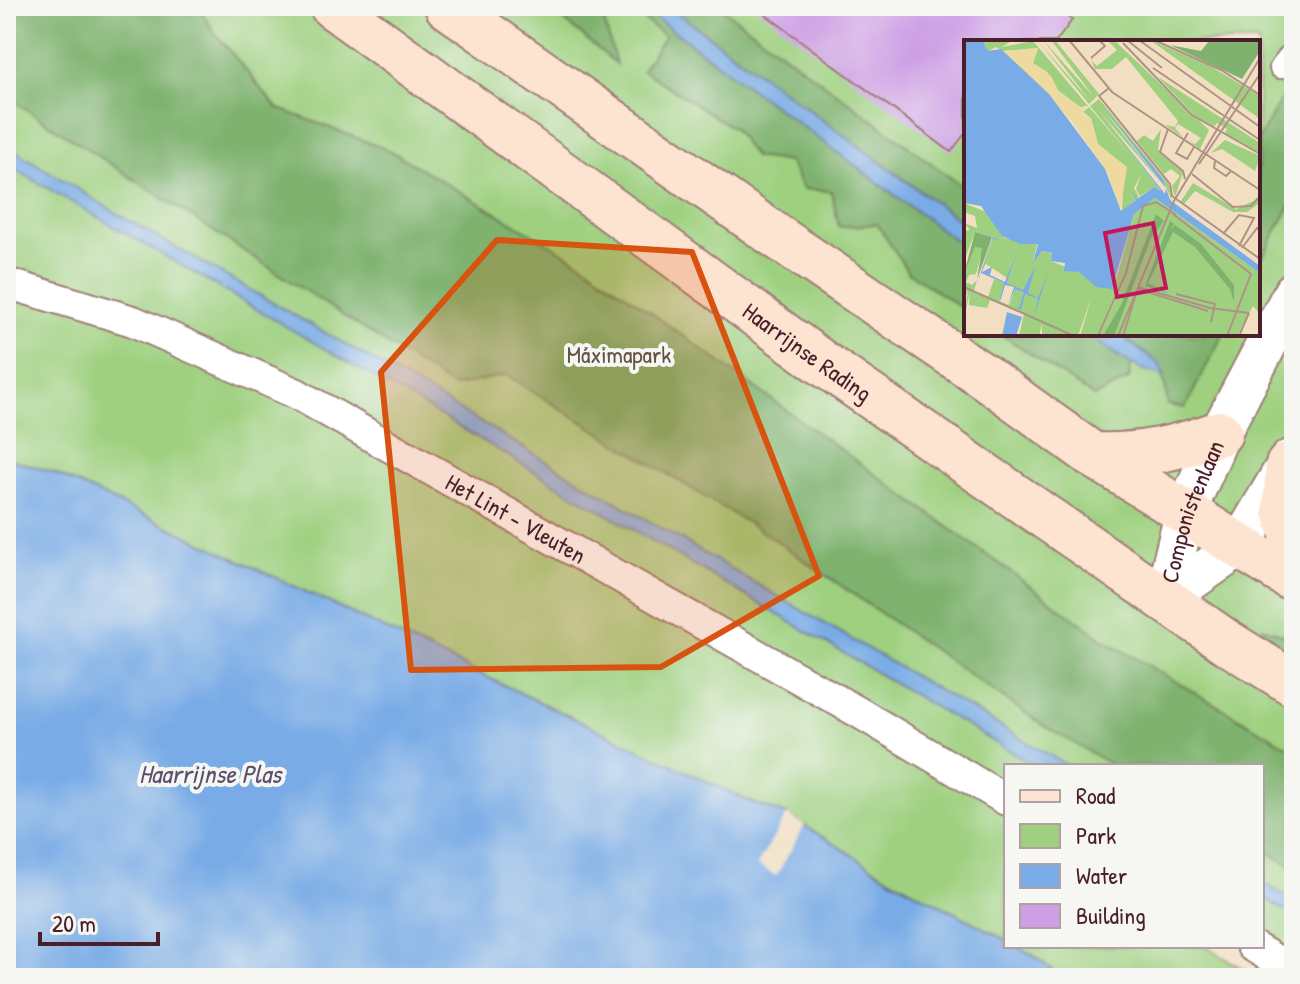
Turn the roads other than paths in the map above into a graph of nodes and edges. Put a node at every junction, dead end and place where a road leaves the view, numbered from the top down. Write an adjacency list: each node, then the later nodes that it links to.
1 (332, 6): 14 (main road, Haarrijnse Rading)
2 (447, 6): 8 (main road)
3 (1294, 49): 4 (lane)
4 (1280, 68)
5 (6, 283): 16 (street, Het Lint - Vleuten)
6 (1294, 292): 7 (street, Componistenlaan)
7 (1220, 433): 8 (main road); 10 (street, Componistenlaan)
8 (1093, 455): 10 (main road)
9 (1291, 459): 11 (main road); 12 (street, Componistenlaan)
10 (1185, 514): 12 (main road); 14 (street, Componistenlaan)
11 (1294, 541)
12 (1239, 547): 13 (main road); 14 (street, Componistenlaan)
13 (1294, 580)
14 (1164, 599): 15 (main road, Haarrijnse Rading)
15 (1294, 684)
16 (1004, 799)
17 (1255, 948): 18 (street)
18 (1294, 971)

